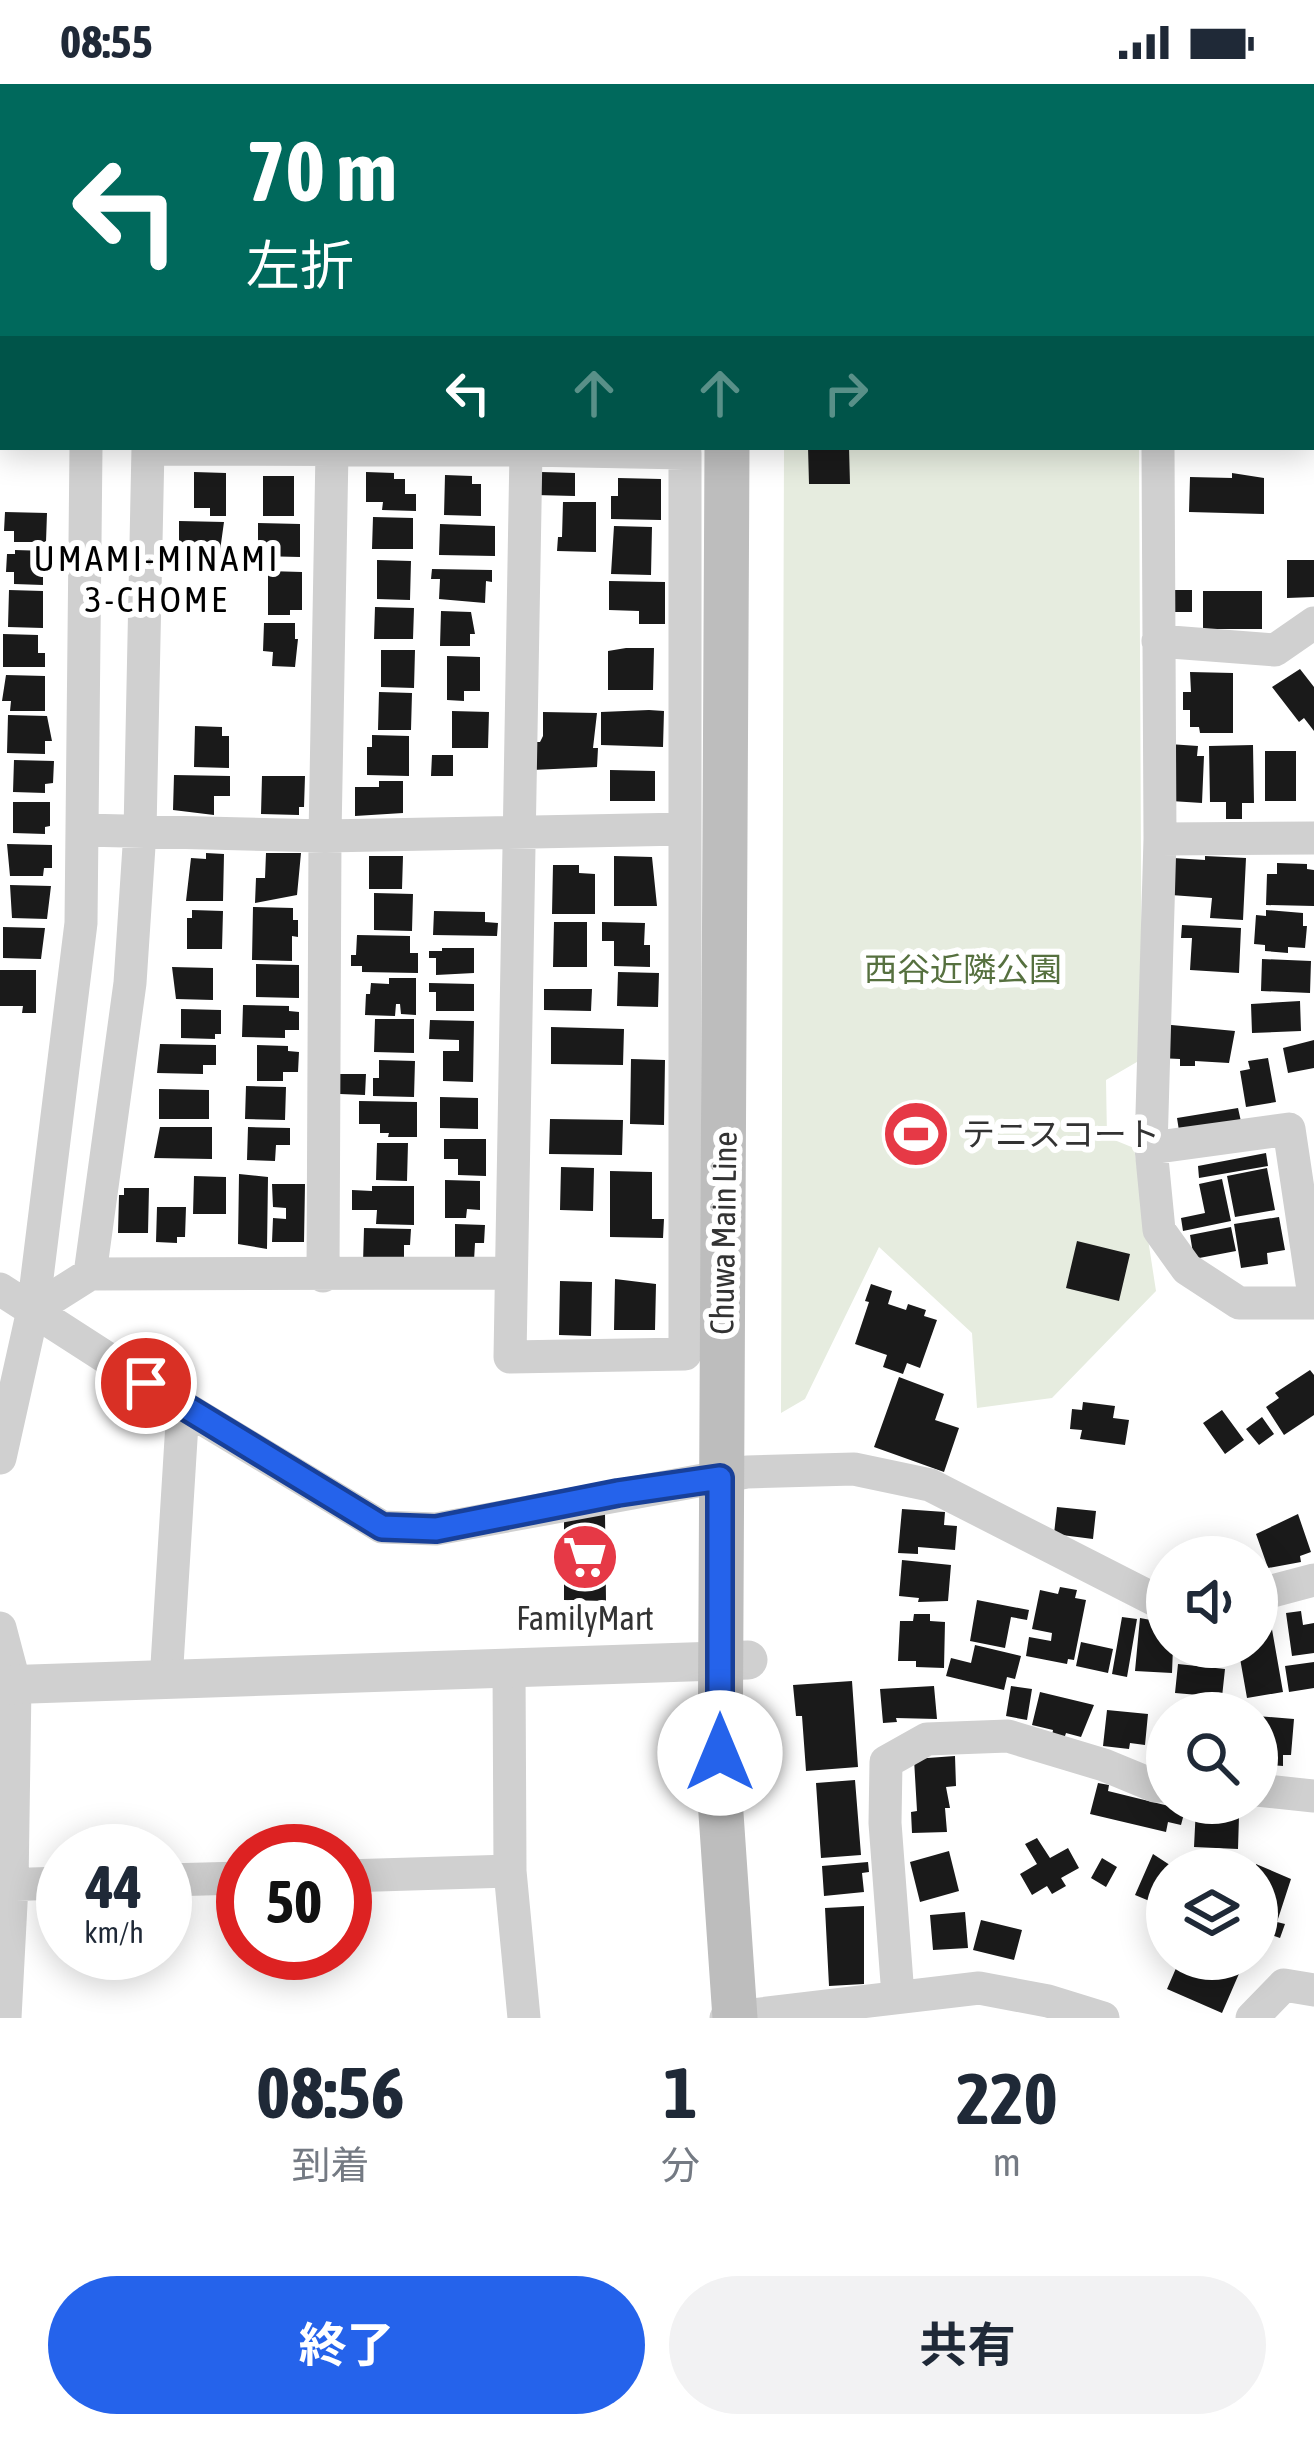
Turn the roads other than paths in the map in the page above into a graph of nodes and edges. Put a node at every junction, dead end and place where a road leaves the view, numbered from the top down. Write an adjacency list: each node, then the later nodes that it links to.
1 (86, 450): 11 (street)
2 (148, 450): 13 (street)
3 (271, 450): 8 (street)
4 (526, 450): 8 (street); 12 (street); 14 (street)
5 (728, 450): 27 (main road, Chuwa Main Line)
6 (755, 450): 27 (main road, Chuwa Main Line)
7 (1158, 450): 10 (street)
8 (332, 451): 15 (street)
9 (1314, 623): 10 (street)
10 (1158, 641): 17 (street)
11 (84, 830): 13 (street); 24 (street)
12 (685, 830): 14 (street); 19 (street)
13 (140, 831): 15 (street); 20 (street)
14 (521, 832): 15 (street); 19 (street)
15 (325, 836): 21 (street)
16 (1314, 838): 17 (street)
17 (1160, 839): 18 (street)
18 (1150, 1148): 23 (street); 23 (street)
19 (511, 1273): 21 (street)
20 (90, 1274): 21 (street); 24 (street)
21 (323, 1276)
22 (0, 1289): 24 (street)
23 (1314, 1299)
24 (33, 1310): 25 (street); 26 (street)
25 (183, 1407): 27 (street); 34 (street)
26 (0, 1458)
27 (734, 1475): 30 (street); 32 (main road, Chuwa Main Line)
28 (1314, 1580): 29 (street)
29 (1278, 1589)
30 (1146, 1595)
31 (0, 1628): 35 (street)
32 (734, 1661): 33 (street); 46 (main road, Chuwa Main Line)
33 (509, 1667): 34 (street); 39 (street)
34 (166, 1681): 35 (street)
35 (7, 1685): 42 (street)
36 (1146, 1782): 44 (street)
37 (1278, 1792): 38 (street)
38 (1314, 1796)
39 (510, 1871): 40 (street); 48 (street)
40 (372, 1875)
41 (36, 1884): 42 (street)
42 (6, 1885): 47 (street)
43 (1314, 1990): 50 (street)
44 (898, 1996): 45 (street); 46 (street)
45 (981, 2003): 49 (street)
46 (743, 2017)
47 (5, 2018)
48 (524, 2018)
49 (1103, 2018)
50 (1252, 2018)

